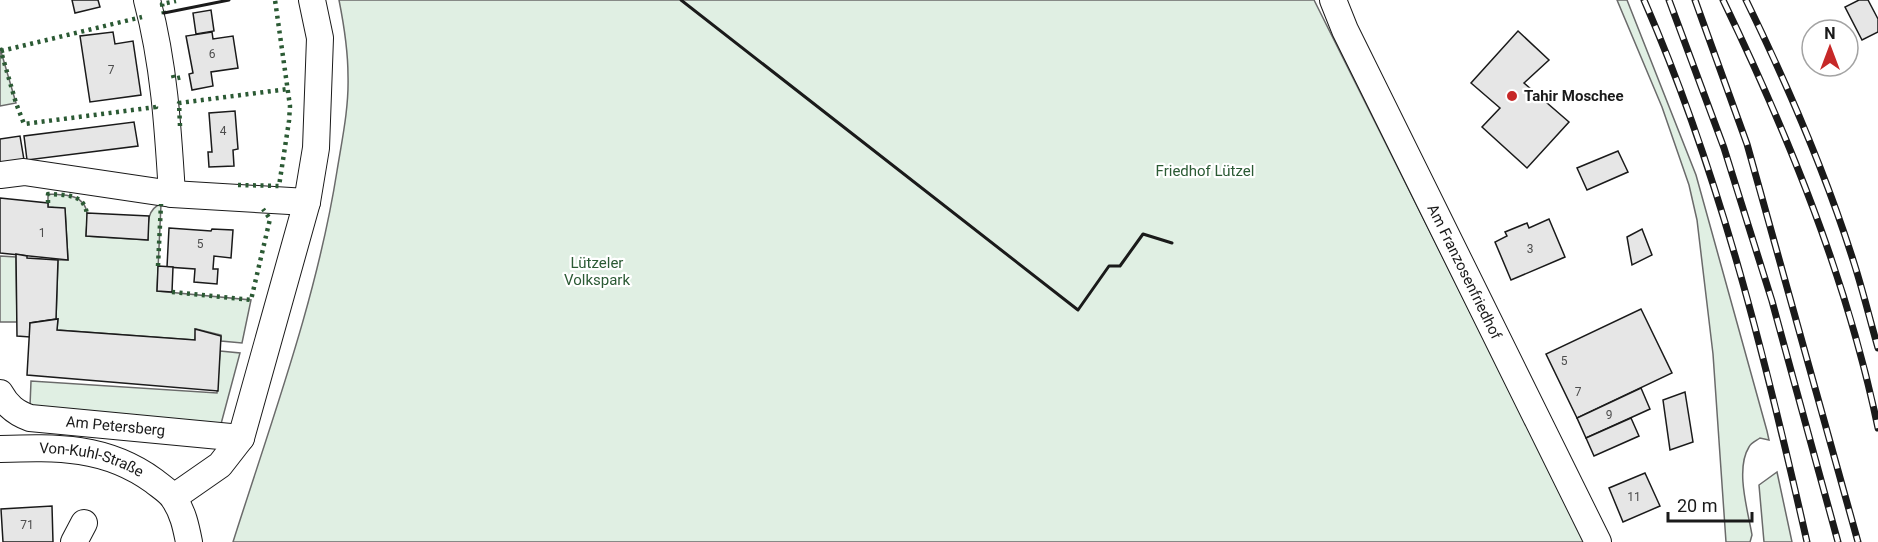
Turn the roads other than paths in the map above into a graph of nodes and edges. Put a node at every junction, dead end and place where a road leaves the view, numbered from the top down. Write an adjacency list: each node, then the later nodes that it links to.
1 (147, 0): 5 (street)
2 (312, 0): 6 (street)
3 (1333, 0): 12 (street, Am Franzosenfriedhof)
4 (0, 175): 5 (street)
5 (172, 194): 6 (street)
6 (307, 202): 8 (street)
7 (0, 393): 8 (street, Am Petersberg)
8 (241, 438): 10 (street)
9 (0, 449): 10 (street, Von-Kuhl-Straße)
10 (174, 497): 11 (street)
11 (189, 542)
12 (1598, 542)

